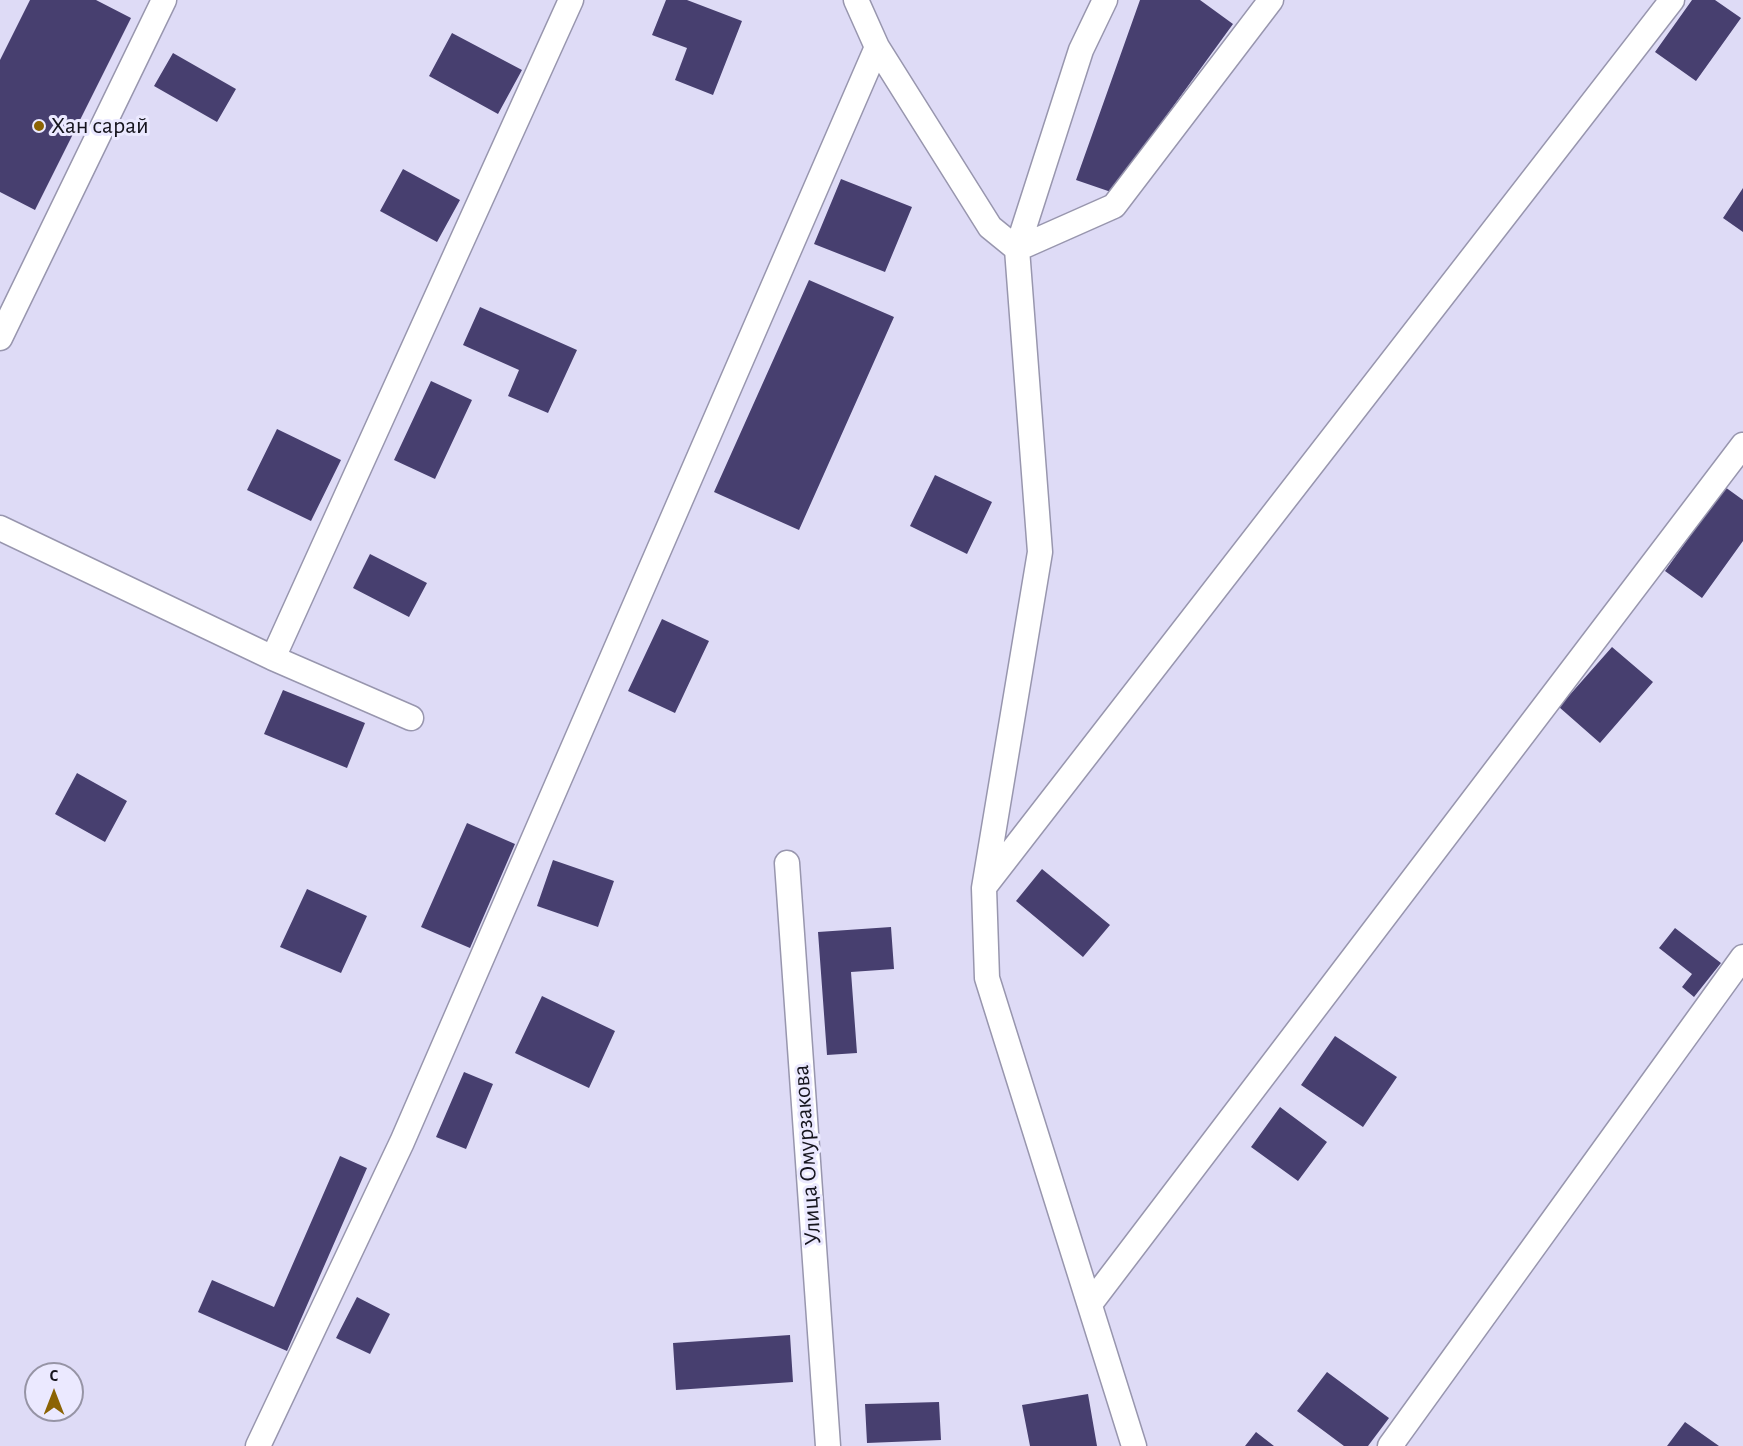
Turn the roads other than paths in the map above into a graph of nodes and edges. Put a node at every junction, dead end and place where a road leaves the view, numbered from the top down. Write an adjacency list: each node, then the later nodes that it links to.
1 (165, 0): 9 (street)
2 (571, 0): 12 (street)
3 (856, 0): 7 (street)
4 (1105, 0): 8 (street)
5 (1271, 0): 8 (street)
6 (1672, 0): 15 (street)
7 (877, 47): 8 (street); 18 (street)
8 (1017, 249): 15 (street)
9 (0, 338)
10 (1743, 445): 17 (street)
11 (0, 528): 12 (street)
12 (273, 658): 13 (street)
13 (411, 718)
14 (787, 863): 19 (street, Улица Омурзакова)
15 (984, 888): 17 (street)
16 (1743, 957): 21 (street)
17 (1090, 1304): 20 (street)
18 (258, 1446)
19 (828, 1446)
20 (1134, 1446)
21 (1390, 1446)

